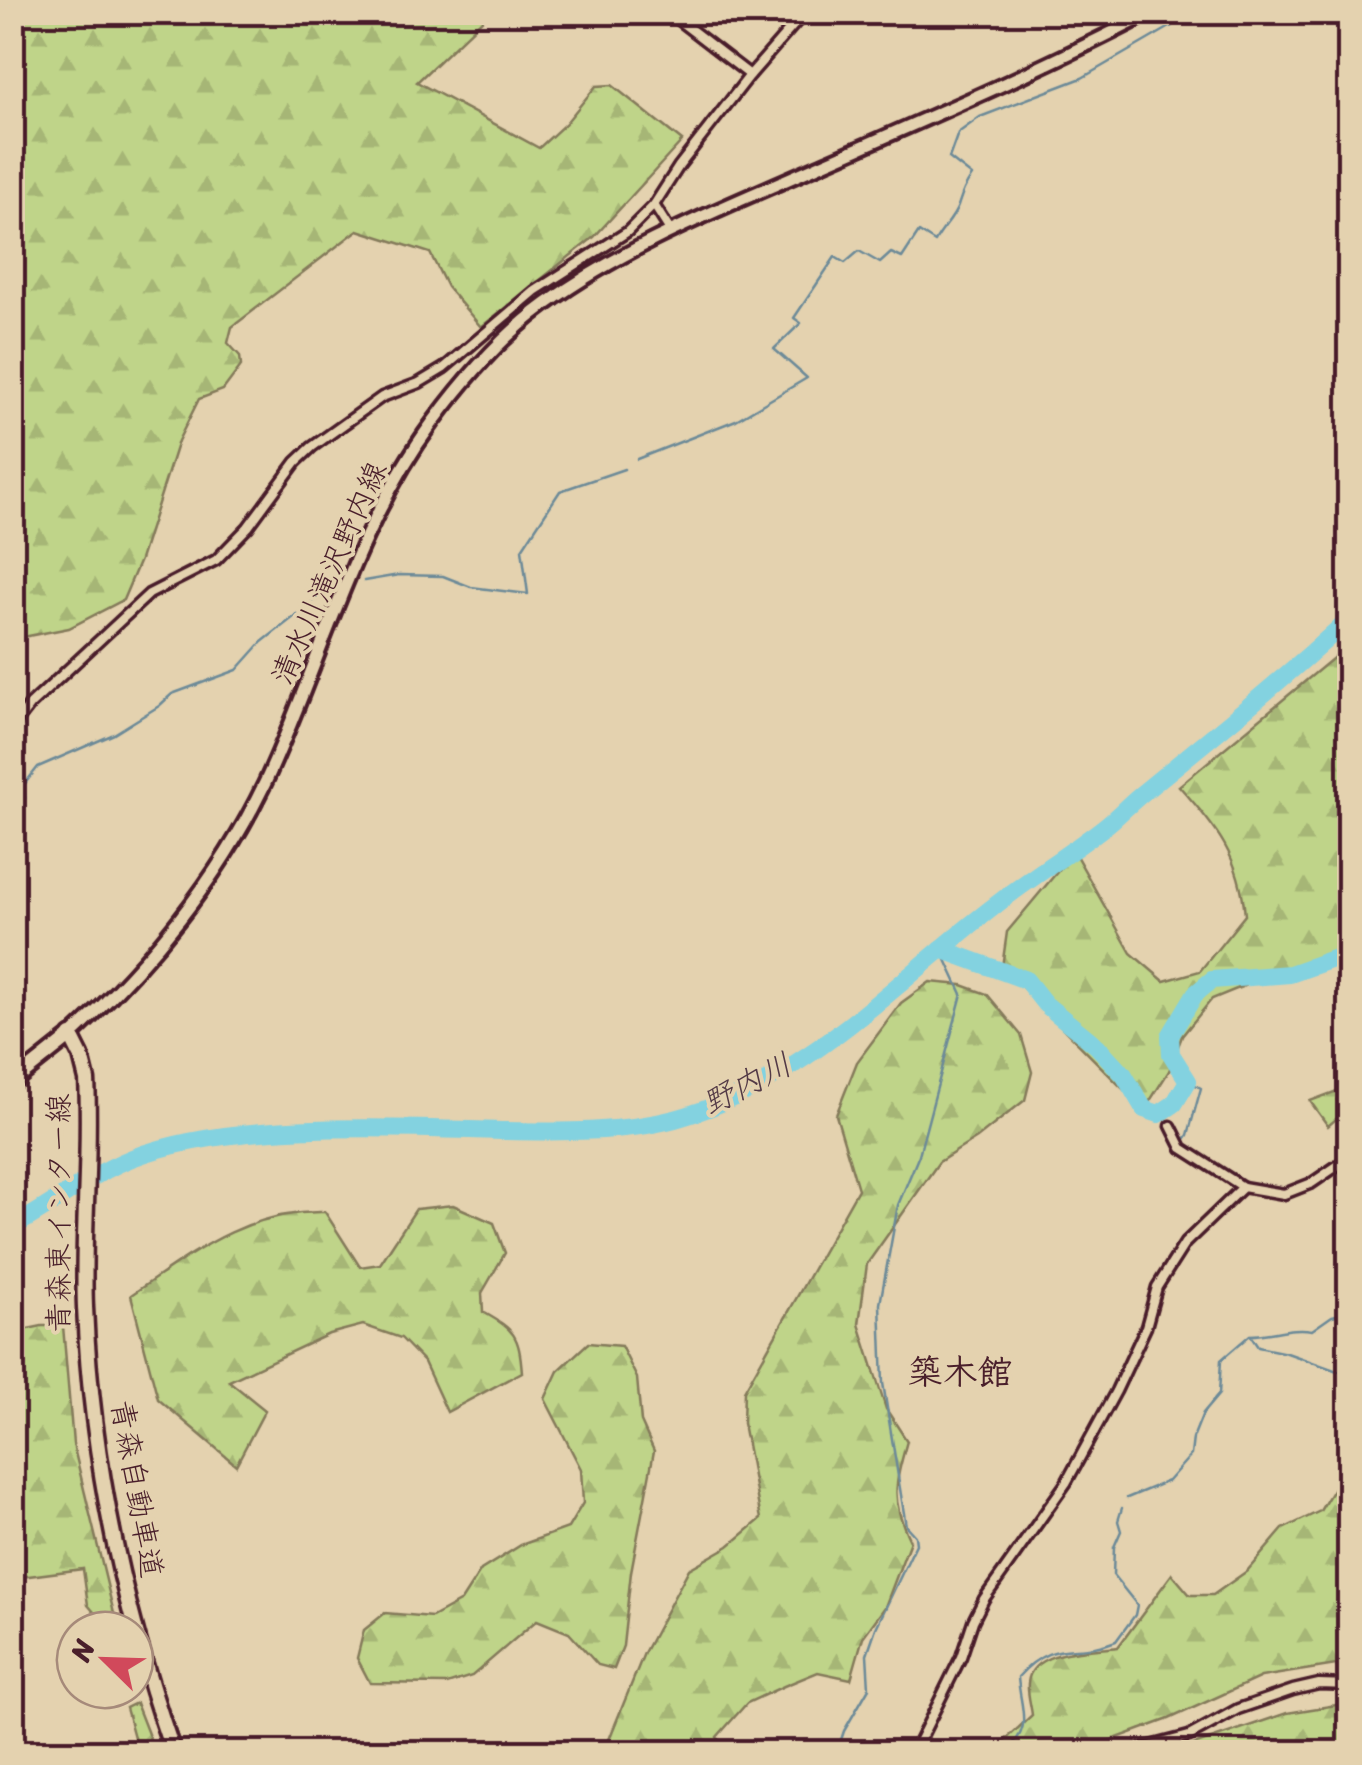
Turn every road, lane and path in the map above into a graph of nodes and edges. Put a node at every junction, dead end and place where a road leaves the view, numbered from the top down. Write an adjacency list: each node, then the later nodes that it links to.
1 (668, 12): 4 (street)
2 (804, 12): 4 (street)
3 (1152, 12): 6 (main road, 清水川滝沢野内線)
4 (750, 75): 5 (street)
5 (654, 205): 6 (street); 7 (street)
6 (671, 232): 8 (main road, 清水川滝沢野内線)
7 (12, 728)
8 (71, 1036): 10 (main road, 青森東インター線); 15 (highway, 青森東インター線)
9 (12, 1060): 10 (street)
10 (29, 1070): 11 (main road, 青森東インター線)
11 (12, 1083)
12 (1171, 1126): 14 (street)
13 (1350, 1157): 14 (street)
14 (1243, 1186): 18 (street)
15 (88, 1348): 17 (highway, 青森自動車道)
16 (1350, 1685): 19 (street)
17 (173, 1752)
18 (914, 1752)
19 (1128, 1752)

